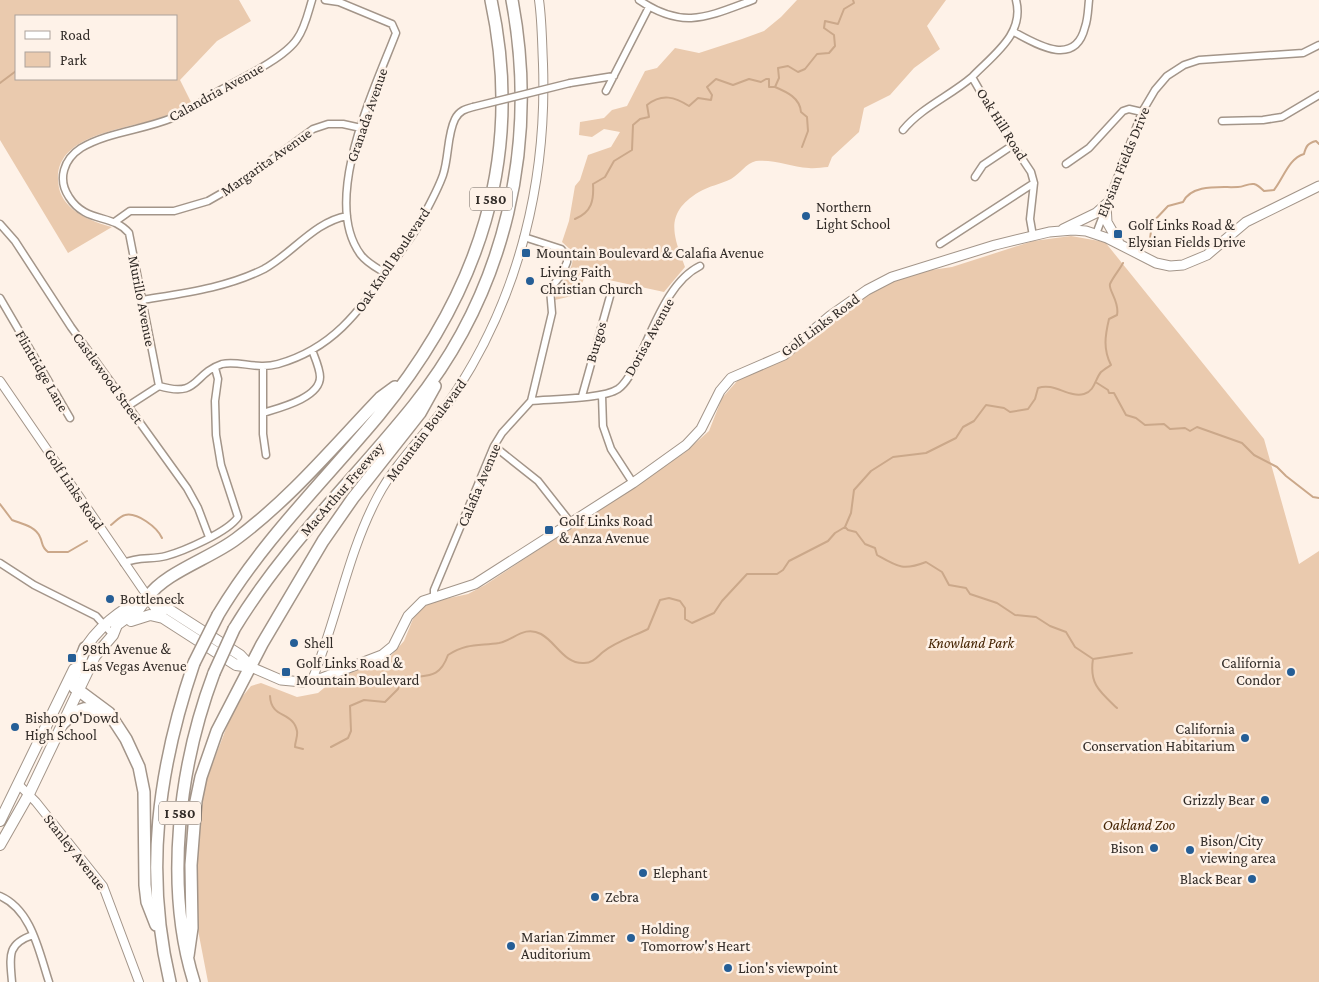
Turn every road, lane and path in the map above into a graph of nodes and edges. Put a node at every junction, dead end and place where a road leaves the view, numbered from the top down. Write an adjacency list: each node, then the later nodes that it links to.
1 (312, 0): 28 (street, Calandria Avenue)
2 (325, 0): 19 (street, Granada Avenue)
3 (491, 0): 45 (highway, MacArthur Freeway / I 580)
4 (512, 0): 41 (highway, MacArthur Freeway / I 580)
5 (539, 0): 33 (street, Mountain Boulevard)
6 (639, 0): 10 (street)
7 (753, 0): 10 (street)
8 (1016, 0): 11 (street)
9 (1089, 0): 11 (street)
10 (649, 7): 13 (street)
11 (1014, 32): 14 (street, Oak Hill Road)
12 (1319, 45): 17 (street, Elysian Fields Drive)
13 (614, 76): 15 (street); 37 (street, Oak Knoll Boulevard, bridge)
14 (972, 76): 20 (street); 21 (street, Oak Hill Road)
15 (606, 91)
16 (1319, 95): 18 (street)
17 (1142, 112): 22 (street); 26 (street, Elysian Fields Drive)
18 (1222, 121)
19 (361, 128): 27 (street, Granada Avenue); 28 (street, Margarita Avenue)
20 (903, 130)
21 (1013, 144): 23 (street); 24 (street, Oak Hill Road)
22 (1066, 164)
23 (975, 177)
24 (1034, 183): 32 (street, Oak Hill Road); 34 (street)
25 (1319, 186): 35 (main road, Golf Links Road)
26 (1106, 204): 30 (main road); 31 (street, Elysian Fields Drive); 35 (main road)
27 (347, 216): 37 (street, Granada Avenue); 40 (street)
28 (116, 221): 40 (street, Murillo Avenue)
29 (0, 224): 51 (street, Castlewood Street)
30 (1057, 231): 31 (main road, Golf Links Road); 32 (main road, Golf Links Road)
31 (1096, 234): 35 (main road, Golf Links Road)
32 (1033, 236): 56 (main road, Golf Links Road)
33 (524, 237): 50 (street, Calafia Avenue); 68 (street, Mountain Boulevard)
34 (940, 244)
35 (1120, 244)
36 (700, 266): 48 (street, Dorisa Avenue)
37 (385, 274): 42 (street, Oak Knoll Boulevard)
38 (612, 289): 49 (street, Burgos)
39 (0, 298): 53 (street, Flintridge Lane)
40 (142, 300): 47 (street, Murillo Avenue)
41 (464, 332): 67 (highway); 79 (highway, MacArthur Freeway / I 580, bridge)
42 (312, 350): 43 (street, Oak Knoll Boulevard); 52 (street)
43 (263, 367): 44 (street, Oak Knoll Boulevard); 52 (street)
44 (215, 368): 47 (street, Oak Knoll Boulevard); 58 (street)
45 (406, 379): 61 (highway); 77 (highway, MacArthur Freeway / I 580, bridge)
46 (0, 381): 60 (street, Golf Links Road)
47 (159, 386): 51 (street)
48 (602, 395): 49 (street, Dorisa Avenue); 56 (street)
49 (582, 396): 50 (street, Dorisa Avenue)
50 (531, 401): 54 (street, Calafia Avenue)
51 (128, 406): 58 (street, Castlewood Street)
52 (263, 413): 55 (street)
53 (70, 418)
54 (494, 446): 57 (street); 62 (street, Calafia Avenue)
55 (266, 455)
56 (633, 483): 57 (main road, Golf Links Road)
57 (571, 523): 62 (main road, Golf Links Road)
58 (209, 537): 60 (street)
59 (0, 563): 64 (street)
60 (124, 563): 61 (street, Golf Links Road)
61 (148, 597): 63 (main road, Golf Links Road); 64 (main road); 65 (main road); 67 (main road, Golf Links Road)
62 (434, 598): 68 (main road, Golf Links Road)
63 (163, 618): 65 (main road); 67 (main road, Golf Links Road)
64 (105, 624): 65 (street); 66 (main road)
65 (113, 635): 69 (main road)
66 (85, 648): 69 (highway); 72 (main road)
67 (251, 667): 68 (main road, Golf Links Road); 79 (highway)
68 (312, 680)
69 (78, 691): 70 (highway); 71 (main road)
70 (114, 721): 71 (highway); 77 (highway)
71 (62, 724): 73 (main road)
72 (19, 785): 73 (street, Stanley Avenue); 74 (main road)
73 (29, 794): 75 (main road); 82 (street, Stanley Avenue)
74 (0, 821)
75 (0, 845)
76 (0, 896): 78 (street)
77 (160, 934): 83 (highway, MacArthur Freeway / I 580)
78 (32, 935): 80 (street); 81 (street)
79 (188, 956): 84 (highway, MacArthur Freeway / I 580)
80 (12, 982)
81 (49, 982)
82 (140, 982)
83 (170, 982)
84 (194, 982)

